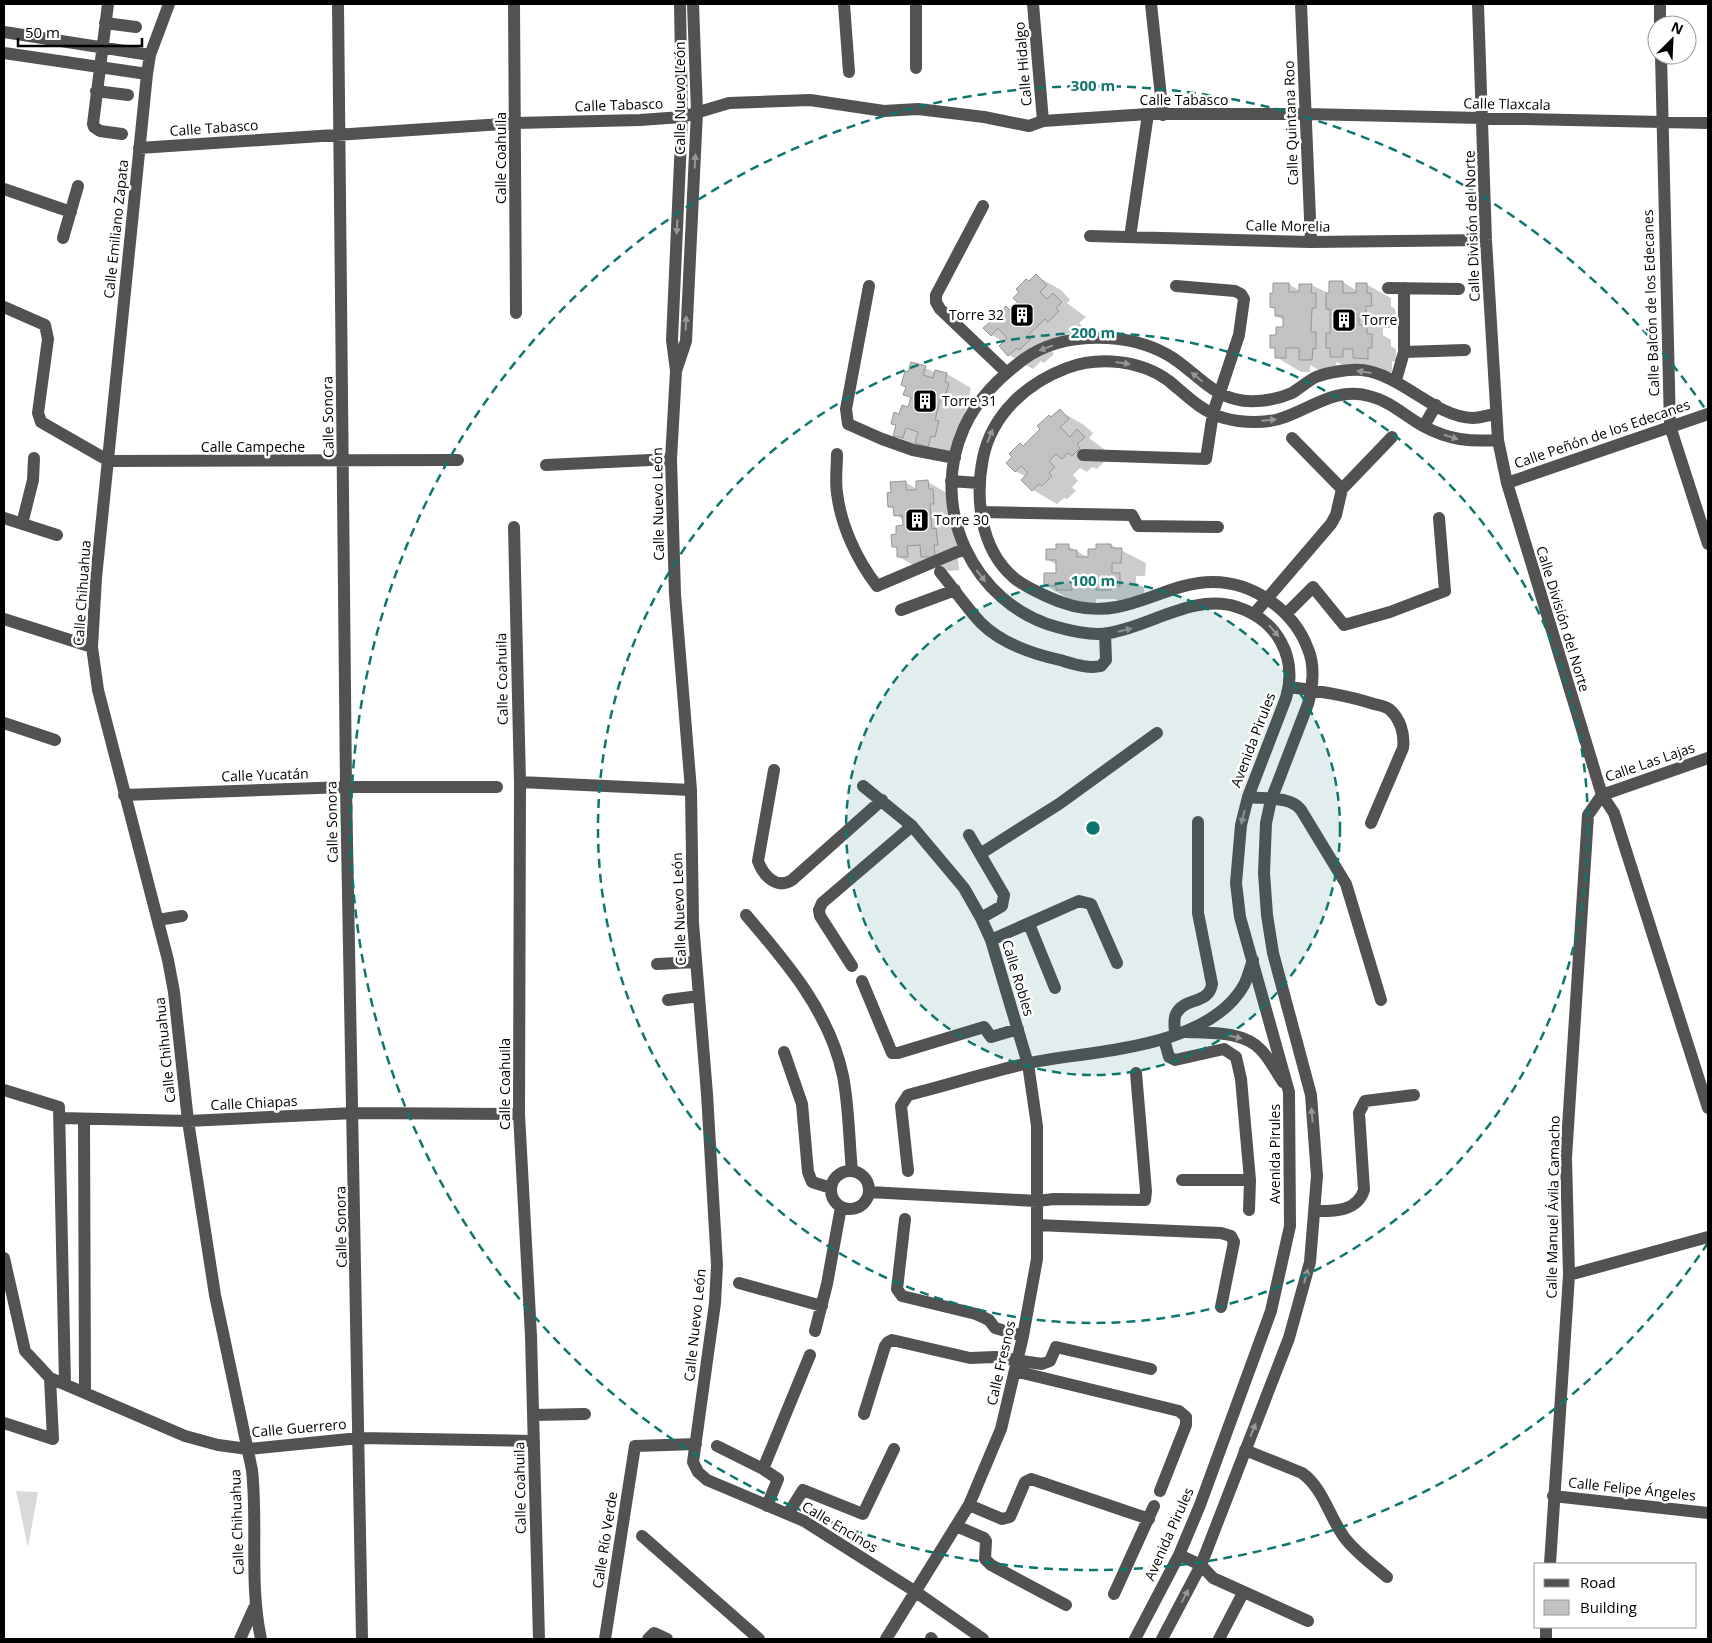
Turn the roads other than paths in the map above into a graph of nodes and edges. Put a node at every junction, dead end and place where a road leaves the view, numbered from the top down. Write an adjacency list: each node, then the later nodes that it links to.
1 (108, 4): 13 (street)
2 (169, 4): 18 (street, Calle Emiliano Zapata)
3 (338, 4): 37 (street, Calle Sonora)
4 (514, 4): 35 (street, Calle Coahuila)
5 (680, 4): 30 (street, Calle Nuevo León)
6 (693, 4): 26 (street, Calle Nuevo León)
7 (844, 4): 22 (street)
8 (916, 4): 21 (street)
9 (1033, 4): 32 (street, Calle Hidalgo)
10 (1151, 4): 29 (street)
11 (1301, 4): 28 (street, Calle Quintana Roo)
12 (1478, 4): 31 (street, Calle División del Norte)
13 (105, 23): 14 (street); 16 (street)
14 (136, 27)
15 (4, 32): 16 (street)
16 (102, 48): 18 (street); 20 (street)
17 (4, 53): 20 (street)
18 (150, 55): 23 (street, Calle Emiliano Zapata)
19 (1661, 65): 33 (street, Calle Balcón de los Edecanes)
20 (99, 68): 23 (street); 24 (street)
21 (916, 68)
22 (849, 72)
23 (147, 74): 38 (street, Calle Emiliano Zapata)
24 (96, 91): 25 (street); 36 (street)
25 (128, 95)
26 (697, 112): 30 (street, Calle Tabasco); 32 (street, Calle Tabasco); 57 (street, Calle Nuevo León, one-way to 26)
27 (1148, 114): 29 (street, Calle Tabasco); 32 (street, Calle Tabasco); 44 (street)
28 (1305, 114): 29 (street, Calle Tabasco); 31 (street, Calle Tlaxcala); 47 (street, Calle Quintana Roo)
29 (1162, 115)
30 (682, 117): 35 (street, Calle Tabasco); 57 (street, Calle Nuevo León, one-way to 57)
31 (1483, 119): 33 (street, Calle Tlaxcala); 46 (street, Calle División del Norte)
32 (1043, 121)
33 (1662, 121): 34 (street, Calle Tlaxcala); 66 (street, Calle Balcón de los Edecanes)
34 (1708, 123)
35 (516, 124): 37 (street, Calle Tabasco); 54 (street, Calle Coahuila)
36 (122, 134)
37 (340, 134): 38 (street, Calle Tabasco); 77 (street, Calle Sonora)
38 (139, 148): 76 (street, Calle Emiliano Zapata)
39 (78, 186): 42 (street)
40 (4, 189): 42 (street)
41 (983, 206): 58 (street)
42 (71, 212): 45 (street)
43 (1090, 236): 44 (street, Calle Morelia)
44 (1130, 237): 47 (street, Calle Morelia)
45 (64, 238)
46 (1486, 240): 47 (street, Calle Morelia); 63 (street, Calle División del Norte)
47 (1311, 242)
48 (869, 286): 73 (street)
49 (1176, 286): 60 (street)
50 (1388, 288): 51 (street)
51 (1404, 288): 52 (street); 56 (street)
52 (1459, 289)
53 (4, 306): 76 (street)
54 (516, 313)
55 (1465, 350): 56 (street)
56 (1404, 352): 59 (street)
57 (676, 371): 74 (street, Calle Nuevo León)
58 (1006, 372): 60 (street, Avenida Pirules, one-way to 58); 73 (street, Avenida Pirules)
59 (1396, 380): 60 (street, Avenida Pirules, one-way to 60); 61 (street, Avenida Pirules)
60 (1219, 392): 62 (street)
61 (1436, 405): 63 (street, Avenida Pirules); 65 (street)
62 (1213, 413): 65 (street, one-way to 65); 71 (street); 80 (street, one-way to 62)
63 (1496, 414): 69 (street, Calle División del Norte)
64 (1708, 414): 66 (street, Calle Peñón de los Edecanes)
65 (1424, 426): 69 (street, one-way to 69)
66 (1670, 426): 81 (street, Calle Peñón de los Edecanes); 90 (street, Calle Balcón de los Edecanes)
67 (1392, 437): 82 (street)
68 (1292, 438): 82 (street)
69 (1498, 440): 81 (street, Calle División del Norte)
70 (837, 454): 91 (street)
71 (1083, 456)
72 (34, 458): 86 (street)
73 (955, 458): 79 (street, Avenida Pirules)
74 (671, 459): 78 (street); 112 (street, Calle Nuevo León)
75 (458, 460): 77 (street, Calle Campeche)
76 (109, 461): 77 (street, Calle Campeche); 100 (street, Calle Chihuahua)
77 (343, 462): 110 (street, Calle Sonora)
78 (546, 465)
79 (951, 481): 80 (street); 91 (street, Avenida Pirules)
80 (978, 483): 83 (street)
81 (1506, 483): 114 (street, Calle División del Norte)
82 (1342, 488): 94 (street)
83 (982, 512): 88 (street); 94 (street)
84 (4, 518): 86 (street)
85 (1439, 518): 97 (street)
86 (22, 524): 89 (street)
87 (514, 527): 108 (street, Calle Coahuila)
88 (1218, 527)
89 (58, 535)
90 (1708, 544)
91 (964, 549): 99 (street, Avenida Pirules, one-way to 99)
92 (940, 572): 93 (street)
93 (955, 590): 95 (street); 99 (street)
94 (1268, 599): 96 (street); 97 (street)
95 (901, 610)
96 (1254, 614): 99 (street, Avenida Pirules, one-way to 96); 101 (street, Avenida Pirules, one-way to 101)
97 (1286, 614): 102 (street)
98 (4, 619): 100 (street)
99 (1105, 634)
100 (92, 647): 113 (street, Calle Chihuahua)
101 (1289, 687): 102 (street); 115 (street, Avenida Pirules)
102 (1312, 690): 117 (street); 119 (street)
103 (4, 723): 105 (street)
104 (1158, 733): 122 (street)
105 (55, 740)
106 (1708, 758): 114 (street, Calle Las Lajas)
107 (774, 770): 116 (street)
108 (520, 782): 112 (street); 149 (street, Calle Coahuila)
109 (863, 786): 116 (street, Calle Robles)
110 (346, 787): 111 (street, Calle Yucatán); 113 (street, Calle Yucatán); 148 (street, Calle Sonora)
111 (497, 787)
112 (691, 790): 130 (street, Calle Nuevo León)
113 (124, 795): 126 (street, Calle Chihuahua)
114 (1602, 795): 147 (street, Calle División del Norte); 167 (street, Calle Manuel Ávila Camacho)
115 (1248, 797): 117 (street); 129 (street, Avenida Pirules, one-way to 129)
116 (882, 800): 120 (street, Calle Robles)
117 (1271, 800): 138 (street); 162 (street, one-way to 117)
118 (1198, 822): 140 (street)
119 (1371, 823)
120 (912, 826): 125 (street, Calle Robles); 133 (street)
121 (969, 835): 122 (street)
122 (980, 854): 125 (street)
123 (746, 915): 153 (street)
124 (182, 916): 126 (street)
125 (981, 918): 128 (street, Calle Robles)
126 (158, 920): 152 (street, Calle Chihuahua)
127 (1029, 924): 128 (street); 131 (street); 135 (street)
128 (991, 940): 139 (street, Calle Robles)
129 (1253, 960): 140 (street); 145 (street, Avenida Pirules)
130 (696, 962): 132 (street); 136 (street, Calle Nuevo León)
131 (1117, 963)
132 (657, 964)
133 (852, 966)
134 (862, 980): 139 (street)
135 (1055, 988)
136 (699, 996): 137 (street); 185 (street, Calle Nuevo León)
137 (668, 1000)
138 (1381, 1000)
139 (1018, 1029): 142 (street, Calle Robles)
140 (1176, 1035): 142 (street); 145 (street, one-way to 145); 156 (street)
141 (784, 1052): 157 (street)
142 (1028, 1064): 154 (street); 159 (street, Calle Fresnos)
143 (1136, 1073): 159 (street)
144 (4, 1090): 150 (street)
145 (1289, 1092): 201 (street, Avenida Pirules)
146 (1414, 1095): 162 (street)
147 (1708, 1108)
148 (354, 1113): 149 (street, Calle Chiapas); 152 (street, Calle Chiapas); 183 (street, Calle Sonora)
149 (519, 1114): 181 (street, Calle Coahuila)
150 (60, 1118): 151 (street, Calle Chiapas); 177 (street)
151 (84, 1118): 152 (street, Calle Chiapas); 178 (street)
152 (188, 1121): 187 (street, Calle Chihuahua)
153 (852, 1171): 157 (street); 158 (street)
154 (908, 1171)
155 (1182, 1180): 156 (street)
156 (1250, 1180): 161 (street)
157 (831, 1188): 160 (street)
158 (869, 1192): 159 (street); 160 (street)
159 (1037, 1201): 164 (street, Calle Fresnos)
160 (841, 1207): 169 (street)
161 (1249, 1210)
162 (1314, 1211): 189 (street, one-way to 162)
163 (905, 1219): 172 (street)
164 (1037, 1225): 170 (street); 172 (street, Calle Fresnos)
165 (1708, 1237): 167 (street)
166 (4, 1258): 176 (street)
167 (1569, 1275): 192 (street, Calle Manuel Ávila Camacho)
168 (739, 1284): 169 (street)
169 (822, 1306): 171 (street)
170 (1222, 1307)
171 (815, 1331)
172 (1023, 1336): 174 (street, Calle Fresnos)
173 (810, 1355): 190 (street)
174 (1016, 1366): 175 (street); 180 (street); 191 (street); 193 (street, Calle Fresnos)
175 (1151, 1369)
176 (50, 1378): 177 (street, Calle Guerrero); 182 (street)
177 (65, 1384): 178 (street, Calle Guerrero)
178 (86, 1392): 187 (street, Calle Guerrero)
179 (585, 1414): 181 (street)
180 (864, 1414)
181 (533, 1415): 184 (street, Calle Coahuila)
182 (4, 1423)
183 (358, 1438): 184 (street, Calle Guerrero); 187 (street, Calle Guerrero); 213 (street, Calle Sonora)
184 (534, 1441): 214 (street, Calle Coahuila)
185 (696, 1444): 194 (street, Calle Encinos); 215 (street, Calle Río Verde)
186 (717, 1446): 190 (street)
187 (248, 1449): 209 (street, Calle Chihuahua)
188 (894, 1449): 197 (street)
189 (1245, 1450): 203 (street); 204 (street)
190 (763, 1469): 194 (street)
191 (1160, 1491)
192 (1553, 1496): 196 (street, Calle Felipe Ángeles); 202 (street, Calle Manuel Ávila Camacho)
193 (969, 1505): 198 (street); 199 (street, Calle Fresnos)
194 (767, 1506): 197 (street, Calle Encinos)
195 (1154, 1506): 198 (street)
196 (1708, 1513)
197 (788, 1514): 205 (street, Calle Encinos)
198 (1149, 1518): 207 (street)
199 (956, 1526): 205 (street, Calle Fresnos); 208 (street)
200 (642, 1536): 218 (street)
201 (1179, 1555): 203 (street); 221 (street, Avenida Pirules)
202 (1550, 1563)
203 (1201, 1565): 206 (street); 222 (street, one-way to 203)
204 (1387, 1577)
205 (916, 1592): 219 (street, Calle Fresnos); 220 (street, Calle Encinos)
206 (1243, 1592): 210 (street); 223 (street)
207 (1114, 1594)
208 (1066, 1605)
209 (254, 1608): 211 (street); 212 (street, Calle Chihuahua)
210 (1308, 1621)
211 (240, 1639)
212 (261, 1639)
213 (362, 1639)
214 (539, 1639)
215 (605, 1639)
216 (648, 1639): 217 (street)
217 (667, 1639)
218 (759, 1639)
219 (886, 1639)
220 (983, 1639)
221 (1134, 1639)
222 (1162, 1639)
223 (1220, 1639)

